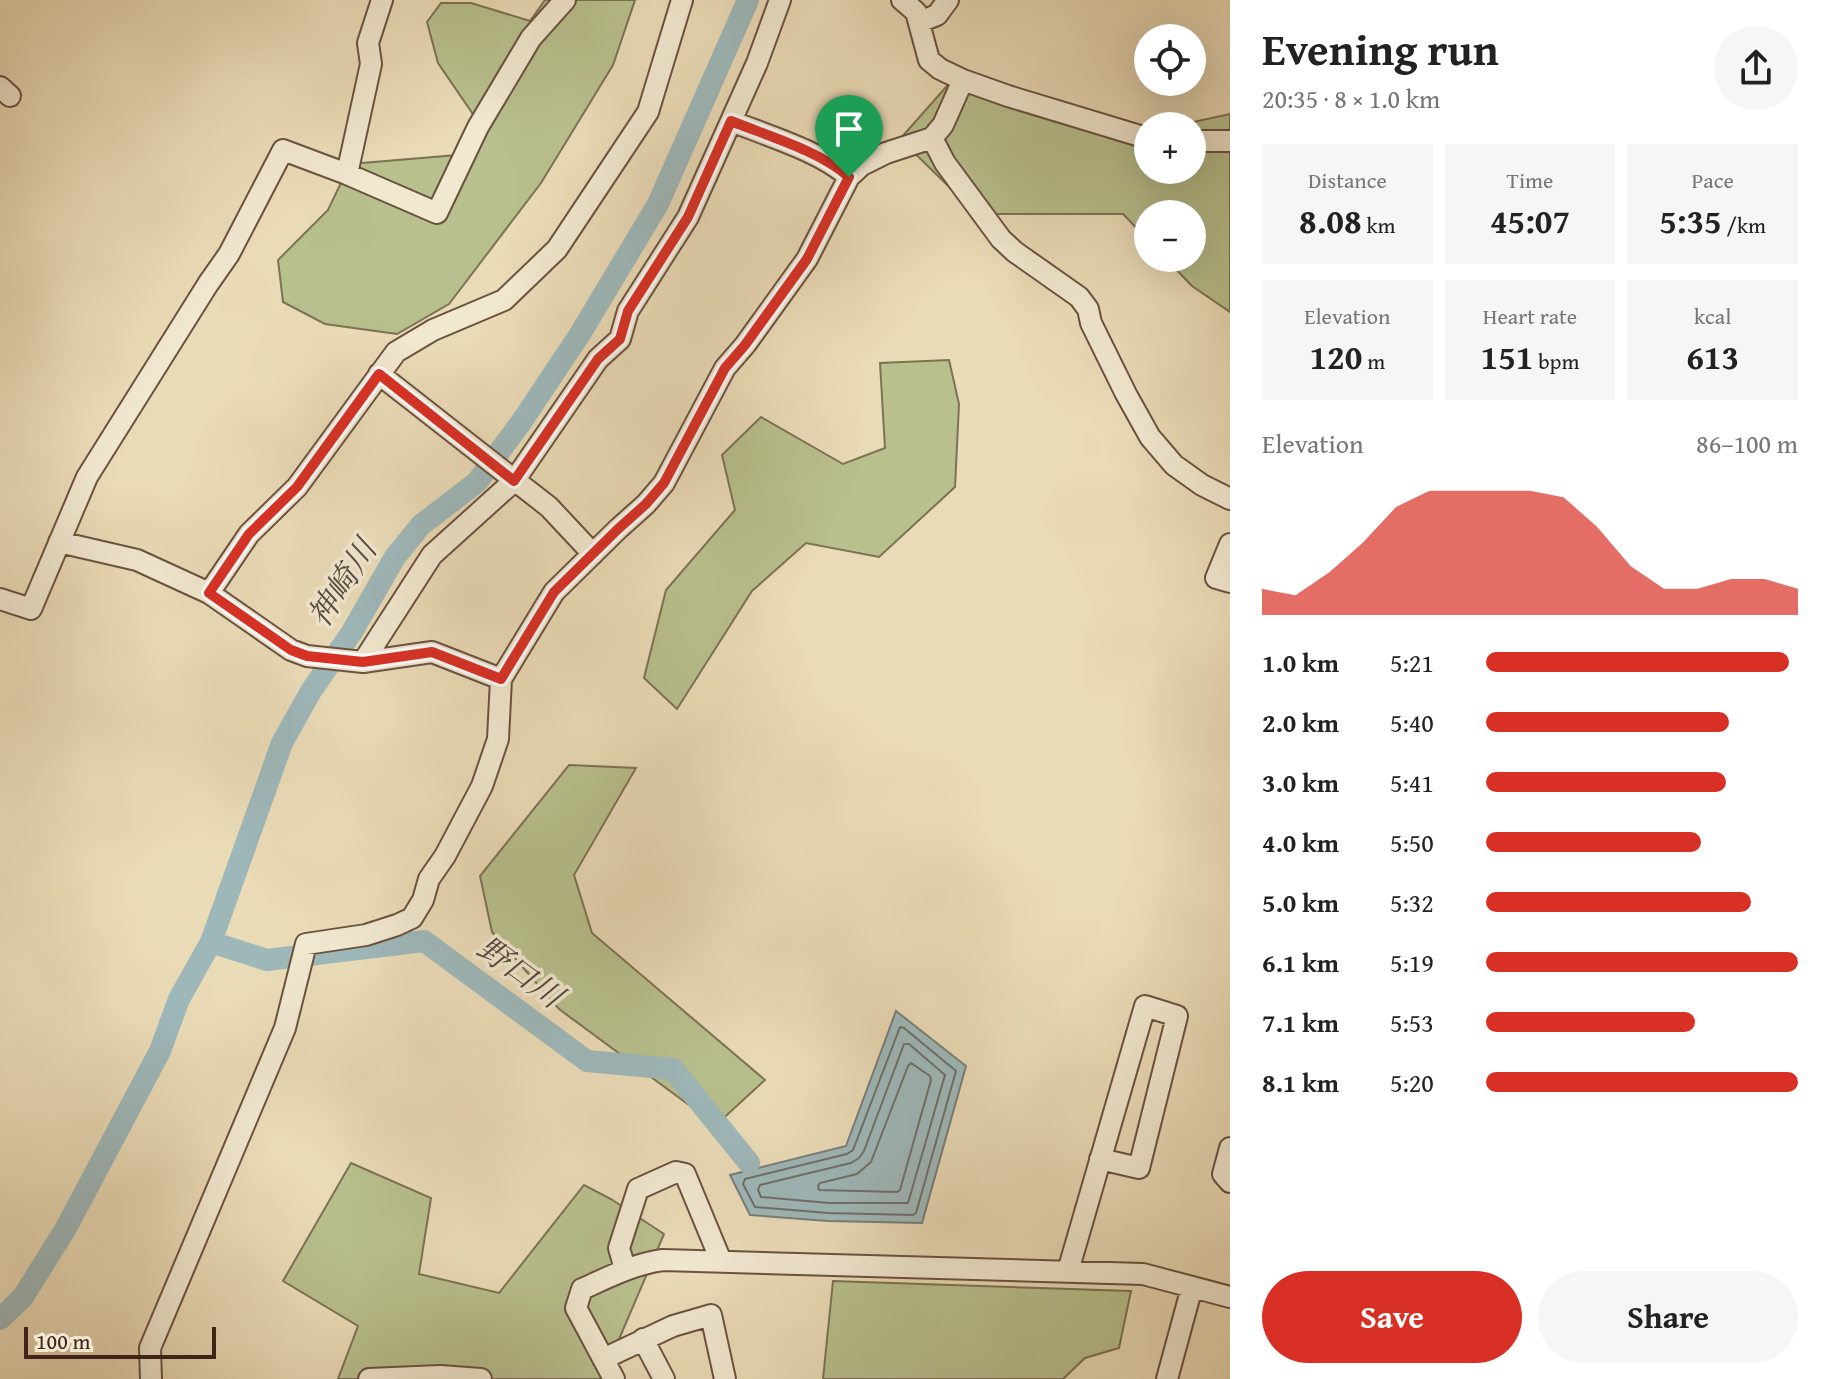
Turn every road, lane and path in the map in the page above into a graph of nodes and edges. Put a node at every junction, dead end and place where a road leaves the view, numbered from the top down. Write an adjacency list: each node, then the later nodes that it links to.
1 (382, 0): 14 (street)
2 (565, 0): 14 (street)
3 (682, 0): 16 (street)
4 (780, 0): 9 (street)
5 (902, 0): 7 (street)
6 (948, 0): 7 (street)
7 (919, 22): 8 (street)
8 (963, 80): 10 (street); 11 (street)
9 (731, 121): 15 (street); 17 (street)
10 (1134, 134)
11 (932, 138): 15 (street); 18 (street)
12 (1206, 141): 13 (street)
13 (1230, 141)
14 (347, 174): 19 (street)
15 (849, 177): 21 (street)
16 (379, 374): 17 (street); 23 (street)
17 (514, 481): 21 (street); 25 (street)
18 (1230, 499)
19 (59, 542): 23 (street); 24 (street)
20 (1230, 544): 22 (street)
21 (593, 554): 26 (street)
22 (1230, 582)
23 (209, 593): 25 (street)
24 (0, 599)
25 (363, 662): 26 (street)
26 (501, 679): 37 (street)
27 (1230, 1148): 29 (street)
28 (1100, 1159): 28 (street); 32 (street)
29 (1230, 1182)
30 (721, 1261): 31 (street); 31 (street); 32 (street)
31 (625, 1269): 36 (street)
32 (1068, 1271): 33 (street)
33 (1192, 1287): 34 (street); 43 (street)
34 (1230, 1297)
35 (643, 1339): 36 (street); 41 (street); 42 (street)
36 (603, 1359): 40 (street)
37 (151, 1379)
38 (369, 1379): 39 (street)
39 (481, 1379)
40 (614, 1379)
41 (664, 1379)
42 (725, 1379)
43 (1167, 1379)

